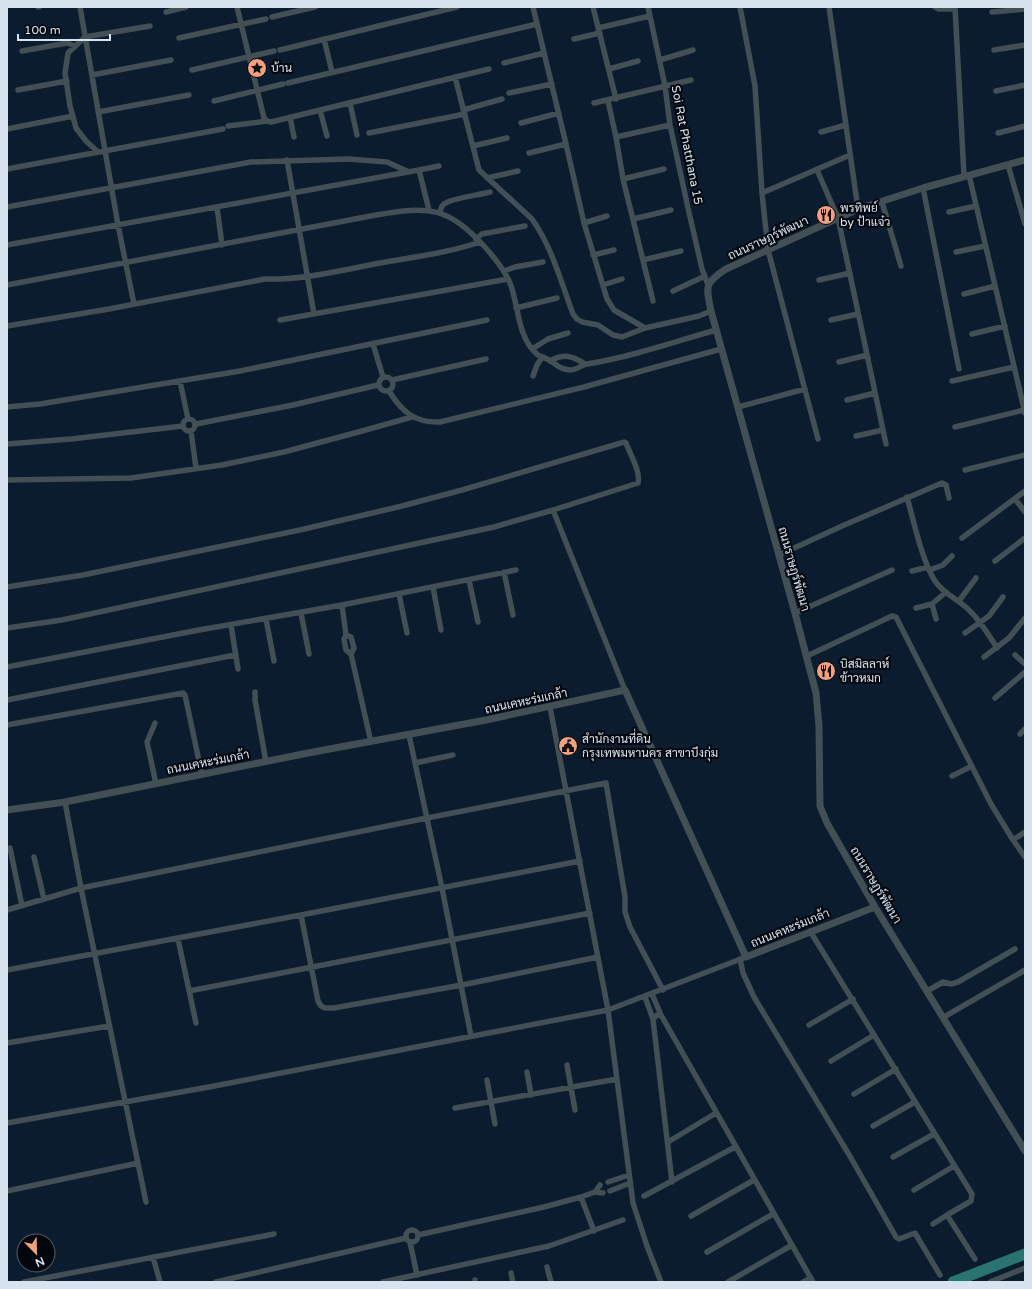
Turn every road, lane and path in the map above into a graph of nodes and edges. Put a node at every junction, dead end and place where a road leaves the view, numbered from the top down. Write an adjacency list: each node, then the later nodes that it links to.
1 (80, 7): 23 (street)
2 (186, 7): 14 (street)
3 (237, 7): 19 (street)
4 (315, 7): 17 (street)
5 (457, 7): 25 (street)
6 (533, 7): 20 (street)
7 (593, 7): 22 (street)
8 (648, 7): 16 (street, Soi Rat Phatthana 15)
9 (740, 7): 104 (street)
10 (829, 7): 71 (street)
11 (935, 7): 12 (street)
12 (955, 8): 98 (street)
13 (1025, 9): 15 (street)
14 (166, 12)
15 (992, 12)
16 (650, 16): 22 (street); 38 (street, Soi Rat Phatthana 15)
17 (272, 17)
18 (266, 19): 19 (street)
19 (241, 24): 24 (street); 35 (street)
20 (537, 24): 34 (street); 43 (street)
21 (150, 26): 23 (street)
22 (599, 31): 26 (street); 41 (street)
23 (85, 37): 28 (street); 44 (street)
24 (179, 38)
25 (324, 39): 29 (street); 43 (street)
26 (574, 39)
27 (1025, 45): 31 (street)
28 (76, 46): 32 (street); 47 (street)
29 (280, 50)
30 (693, 50): 38 (street)
31 (994, 50)
32 (22, 51)
33 (274, 51): 35 (street)
34 (544, 53): 39 (street); 48 (street)
35 (249, 57): 42 (street); 52 (street)
36 (171, 60): 44 (street)
37 (638, 60): 41 (street)
38 (660, 60): 50 (street, Soi Rat Phatthana 15)
39 (504, 63)
40 (489, 69): 45 (street)
41 (609, 69): 57 (street)
42 (192, 70)
43 (332, 72): 52 (street)
44 (92, 75): 63 (street)
45 (455, 77): 60 (street); 64 (street)
46 (691, 80): 50 (street)
47 (67, 81): 51 (street); 66 (street)
48 (552, 84): 54 (street); 65 (street)
49 (1025, 85): 53 (street)
50 (665, 86): 57 (street); 70 (street, Soi Rat Phatthana 15)
51 (18, 90)
52 (257, 90): 58 (street); 68 (street)
53 (996, 90)
54 (509, 93)
55 (189, 96): 63 (street)
56 (502, 99): 64 (street)
57 (616, 99): 59 (street)
58 (214, 101)
59 (608, 101): 61 (street); 79 (street)
60 (350, 103): 62 (street); 77 (street)
61 (594, 104)
62 (320, 110): 67 (street); 78 (street)
63 (98, 112): 84 (street)
64 (464, 112): 75 (street); 83 (street)
65 (559, 113): 69 (street); 82 (street)
66 (73, 116): 73 (street); 85 (street)
67 (290, 118): 68 (street); 80 (street)
68 (267, 121): 84 (street)
69 (521, 123)
70 (670, 125): 79 (street); 139 (street, Soi Rat Phatthana 15)
71 (846, 125): 74 (street); 87 (street)
72 (1025, 126): 76 (street)
73 (7, 129)
74 (821, 132)
75 (369, 133)
76 (998, 134)
77 (357, 135)
78 (327, 136)
79 (616, 136): 100 (street)
80 (294, 137)
81 (506, 138): 83 (street)
82 (566, 144): 86 (street); 118 (street)
83 (473, 146): 99 (street)
84 (105, 151): 85 (street); 101 (street)
85 (98, 152): 92 (street)
86 (529, 153)
87 (850, 155): 95 (street); 110 (street)
88 (287, 160): 97 (street); 101 (street); 105 (street)
89 (1025, 160): 90 (street, ถนนราษฏร์พัฒนา)
90 (1008, 165): 98 (street, ถนนราษฏร์พัฒนา); 119 (street)
91 (439, 166): 94 (street)
92 (7, 169)
93 (664, 169): 100 (street)
94 (419, 170): 97 (street); 111 (street)
95 (817, 170): 104 (street); 116 (street)
96 (518, 171): 99 (street)
97 (410, 172): 105 (street)
98 (967, 176): 102 (street, ถนนราษฏร์พัฒนา); 107 (street)
99 (488, 178): 161 (street)
100 (623, 179): 117 (street)
101 (112, 188): 108 (street); 120 (street)
102 (922, 188): 106 (street, ถนนราษฏร์พัฒนา); 175 (street)
103 (490, 192): 113 (street)
104 (762, 193): 128 (street)
105 (293, 194): 109 (street); 122 (street)
106 (882, 202): 110 (street, ถนนราษฏร์พัฒนา); 135 (street)
107 (976, 206): 114 (street); 126 (street)
108 (7, 207)
109 (217, 207): 120 (street); 125 (street)
110 (858, 209): 116 (street, ถนนราษฏร์พัฒนา)
111 (429, 210): 113 (street); 122 (street)
112 (671, 210): 117 (street)
113 (440, 212): 123 (street)
114 (949, 212)
115 (608, 216): 118 (street)
116 (838, 218): 128 (street, ถนนราษฏร์พัฒนา); 137 (street)
117 (633, 219): 132 (street)
118 (584, 223): 131 (street)
119 (1025, 224)
120 (118, 225): 124 (street); 134 (street)
121 (525, 226): 123 (street)
122 (299, 230): 125 (street); 138 (street)
123 (478, 240): 136 (street); 138 (street)
124 (7, 245)
125 (222, 245): 134 (street)
126 (985, 246): 130 (street); 146 (street)
127 (614, 250): 131 (street)
128 (768, 250): 145 (street, ถนนราษฏร์พัฒนา); 182 (street)
129 (681, 251): 132 (street)
130 (956, 252)
131 (593, 255): 144 (street)
132 (643, 260): 150 (street)
133 (544, 262): 136 (street)
134 (126, 263): 143 (street); 151 (street)
135 (901, 266)
136 (504, 271): 140 (street)
137 (850, 273): 142 (street); 155 (street)
138 (307, 276): 151 (street); 154 (street)
139 (705, 276): 145 (street, Soi Rat Phatthana 15); 147 (street)
140 (508, 279): 152 (street); 154 (street)
141 (622, 279): 144 (street)
142 (819, 280)
143 (7, 285)
144 (603, 285): 161 (street)
145 (708, 285): 153 (street, ถนนราษฏร์พัฒนา)
146 (995, 286): 148 (street); 160 (street)
147 (674, 291)
148 (964, 294)
149 (556, 298): 152 (street)
150 (653, 301)
151 (134, 304): 159 (street)
152 (516, 308): 167 (street)
153 (711, 311): 161 (street); 162 (street, ถนนราษฏร์พัฒนา)
154 (314, 314): 156 (street)
155 (858, 314): 158 (street); 168 (street)
156 (280, 320)
157 (487, 320): 165 (street)
158 (831, 320)
159 (7, 326)
160 (1005, 326): 164 (street); 174 (street)
161 (645, 328)
162 (716, 330): 166 (street, ถนนราษฏร์พัฒนา); 173 (street)
163 (568, 332): 167 (street)
164 (972, 334)
165 (373, 344): 177 (street); 179 (street)
166 (721, 349): 187 (street, ถนนราษฏร์พัฒนา); 189 (street)
167 (532, 350): 169 (street)
168 (867, 355): 172 (street); 184 (street)
169 (542, 357): 171 (street); 176 (street)
170 (486, 359): 178 (street)
171 (550, 361): 173 (street); 173 (street)
172 (839, 362)
173 (585, 364)
174 (1014, 367): 180 (street); 188 (street)
175 (959, 369)
176 (533, 376)
177 (383, 377): 178 (street); 181 (street)
178 (392, 380): 183 (street)
179 (180, 381): 186 (street); 190 (street)
180 (952, 381)
181 (378, 385): 183 (street); 191 (street)
182 (805, 388): 187 (street); 197 (street)
183 (389, 391): 189 (street)
184 (875, 393): 185 (street); 194 (street)
185 (848, 400)
186 (7, 407)
187 (738, 407): 212 (street, ถนนราษฏร์พัฒนา)
188 (1025, 411): 193 (street)
189 (412, 417): 201 (street)
190 (188, 419): 191 (street); 192 (street)
191 (196, 424): 195 (street)
192 (183, 426): 195 (street); 198 (street)
193 (955, 427)
194 (883, 430): 196 (street); 199 (street)
195 (191, 431): 201 (street)
196 (856, 436)
197 (818, 439)
198 (7, 444)
199 (886, 444)
200 (1025, 455): 202 (street)
201 (196, 468): 203 (street)
202 (965, 470)
203 (7, 480)
204 (1025, 491): 207 (street)
205 (907, 498): 206 (street); 212 (street); 215 (street)
206 (949, 498)
207 (1015, 499): 209 (street); 210 (street)
208 (553, 510): 222 (street); 240 (street); 255 (street)
209 (1025, 512)
210 (962, 538)
211 (1025, 538): 214 (street)
212 (779, 555): 232 (street, ถนนราษฏร์พัฒนา)
213 (952, 556): 215 (street)
214 (995, 561)
215 (929, 569): 219 (street); 224 (street)
216 (516, 570): 218 (street)
217 (892, 570): 232 (street)
218 (504, 572): 221 (street); 233 (street)
219 (912, 572)
220 (976, 578): 227 (street)
221 (469, 580): 223 (street); 237 (street)
222 (7, 587)
223 (433, 587): 225 (street); 241 (street)
224 (946, 592): 227 (street); 228 (street)
225 (399, 594): 229 (street); 242 (street)
226 (1003, 597): 238 (street)
227 (960, 601): 238 (street)
228 (932, 604): 230 (street); 236 (street)
229 (342, 605): 231 (street); 265 (street)
230 (916, 608)
231 (301, 613): 235 (street); 245 (street)
232 (795, 613): 248 (street, ถนนราษฏร์พัฒนา)
233 (513, 615)
234 (1025, 618): 244 (street)
235 (266, 619): 239 (street); 250 (street)
236 (936, 619)
237 (478, 622)
238 (981, 622): 243 (street); 244 (street)
239 (230, 625): 246 (street); 252 (street)
240 (7, 628)
241 (441, 630)
242 (406, 633)
243 (965, 633)
244 (997, 648): 249 (street)
245 (309, 654)
246 (235, 655): 253 (street); 258 (street)
247 (1015, 655): 251 (street)
248 (807, 656): 269 (street); 287 (street, ถนนราษฏร์พัฒนา)
249 (984, 657)
250 (274, 661)
251 (1024, 662)
252 (7, 667)
253 (238, 669)
254 (1025, 672): 257 (street)
255 (625, 690): 259 (street, ถนนเคหะร่มเกล้า); 297 (street, ถนนเคหะร่มเกล้า)
256 (255, 692): 267 (street)
257 (994, 698)
258 (7, 700)
259 (550, 707): 264 (street, ถนนเคหะร่มเกล้า); 273 (street)
260 (156, 724): 272 (street)
261 (7, 725): 270 (street)
262 (1025, 729): 263 (street)
263 (1020, 734)
264 (409, 735): 265 (street, ถนนเคหะร่มเกล้า); 268 (street)
265 (371, 742): 267 (street, ถนนเคหะร่มเกล้า)
266 (452, 755): 268 (street)
267 (266, 762): 270 (street, ถนนเคหะร่มเกล้า)
268 (415, 763): 276 (street)
269 (972, 766): 271 (street); 278 (street)
270 (202, 775): 272 (street, ถนนเคหะร่มเกล้า)
271 (952, 776)
272 (156, 784): 274 (street, ถนนเคหะร่มเกล้า)
273 (566, 791): 276 (street); 282 (street); 303 (street)
274 (65, 802): 275 (street, ถนนเคหะร่มเกล้า); 283 (street)
275 (7, 810)
276 (427, 818): 283 (street); 284 (street)
277 (1025, 832): 278 (street)
278 (1013, 840): 281 (street)
279 (10, 848): 286 (street)
280 (34, 857): 285 (street)
281 (1025, 857)
282 (580, 861): 284 (street); 289 (street)
283 (81, 888): 285 (street); 295 (street)
284 (442, 888): 290 (street); 293 (street)
285 (44, 899): 286 (street)
286 (22, 906): 288 (street)
287 (875, 906): 291 (street, ถนนเคหะร่มเกล้า); 304 (street, ถนนราษฏร์พัฒนา)
288 (7, 910)
289 (590, 913): 293 (street); 296 (street)
290 (301, 915): 292 (street); 298 (street)
291 (810, 931): 297 (street, ถนนเคหะร่มเกล้า); 307 (street)
292 (178, 938): 295 (street); 302 (street)
293 (452, 939): 298 (street); 301 (street)
294 (1015, 949): 304 (street)
295 (94, 954): 299 (street); 314 (street)
296 (598, 956): 301 (street); 308 (street)
297 (743, 958): 303 (street); 374 (street)
298 (311, 966): 301 (street); 302 (street)
299 (7, 970)
300 (1025, 970): 310 (street)
301 (462, 985): 316 (street)
302 (189, 990): 312 (street)
303 (663, 990): 305 (street)
304 (927, 991): 310 (street, ถนนราษฏร์พัฒนา)
305 (652, 994): 306 (street); 309 (street)
306 (645, 997): 308 (street); 311 (street)
307 (853, 999): 313 (street); 315 (street)
308 (608, 1010): 316 (street); 322 (street)
309 (661, 1015): 311 (street); 332 (street)
310 (944, 1017): 339 (street, ถนนราษฏร์พัฒนา)
311 (653, 1019): 337 (street)
312 (196, 1023)
313 (809, 1025)
314 (109, 1026): 317 (street); 327 (street)
315 (874, 1035): 318 (street); 320 (street)
316 (471, 1036): 327 (street)
317 (7, 1044)
318 (830, 1061)
319 (567, 1065): 324 (street)
320 (896, 1069): 325 (street); 328 (street)
321 (527, 1072): 326 (street)
322 (617, 1079): 324 (street); 343 (street)
323 (487, 1080): 329 (street)
324 (572, 1088): 326 (street); 331 (street)
325 (854, 1094)
326 (531, 1095): 329 (street)
327 (126, 1102): 333 (street); 341 (street)
328 (915, 1102): 335 (street); 336 (street)
329 (492, 1103): 330 (street); 334 (street)
330 (455, 1108)
331 (575, 1110)
332 (716, 1113): 337 (street); 338 (street)
333 (7, 1123)
334 (495, 1124)
335 (872, 1126)
336 (934, 1134): 340 (street); 342 (street)
337 (668, 1142): 346 (street)
338 (735, 1147): 344 (street); 346 (street)
339 (1025, 1151)
340 (893, 1157)
341 (138, 1163): 350 (street); 356 (street)
342 (954, 1166): 349 (street); 358 (street)
343 (629, 1175): 345 (street); 347 (street)
344 (754, 1180): 357 (street); 359 (street)
345 (608, 1182)
346 (672, 1182): 354 (street)
347 (630, 1184): 351 (street); 382 (street)
348 (600, 1185): 352 (street)
349 (914, 1190)
350 (7, 1191)
351 (610, 1191)
352 (594, 1192): 353 (street); 355 (street)
353 (603, 1193)
354 (644, 1196)
355 (582, 1197): 362 (street); 364 (street)
356 (146, 1202)
357 (773, 1214): 366 (street); 367 (street)
358 (947, 1215): 361 (street); 369 (street)
359 (691, 1216)
360 (622, 1220): 362 (street)
361 (933, 1224)
362 (594, 1231): 373 (street)
363 (274, 1234): 368 (street)
364 (418, 1235): 365 (street); 365 (street)
365 (408, 1240): 373 (street); 378 (street)
366 (792, 1245): 375 (street); 383 (street)
367 (707, 1252)
368 (153, 1257): 376 (street); 377 (street)
369 (975, 1259)
370 (547, 1267): 381 (street)
371 (1025, 1268): 385 (street)
372 (511, 1273): 380 (street)
373 (417, 1275): 379 (street)
374 (940, 1275)
375 (812, 1280): 384 (street)
376 (24, 1282)
377 (160, 1282)
378 (216, 1282)
379 (383, 1282)
380 (513, 1282)
381 (550, 1282)
382 (661, 1282)
383 (728, 1282)
384 (803, 1282)
385 (990, 1282)

